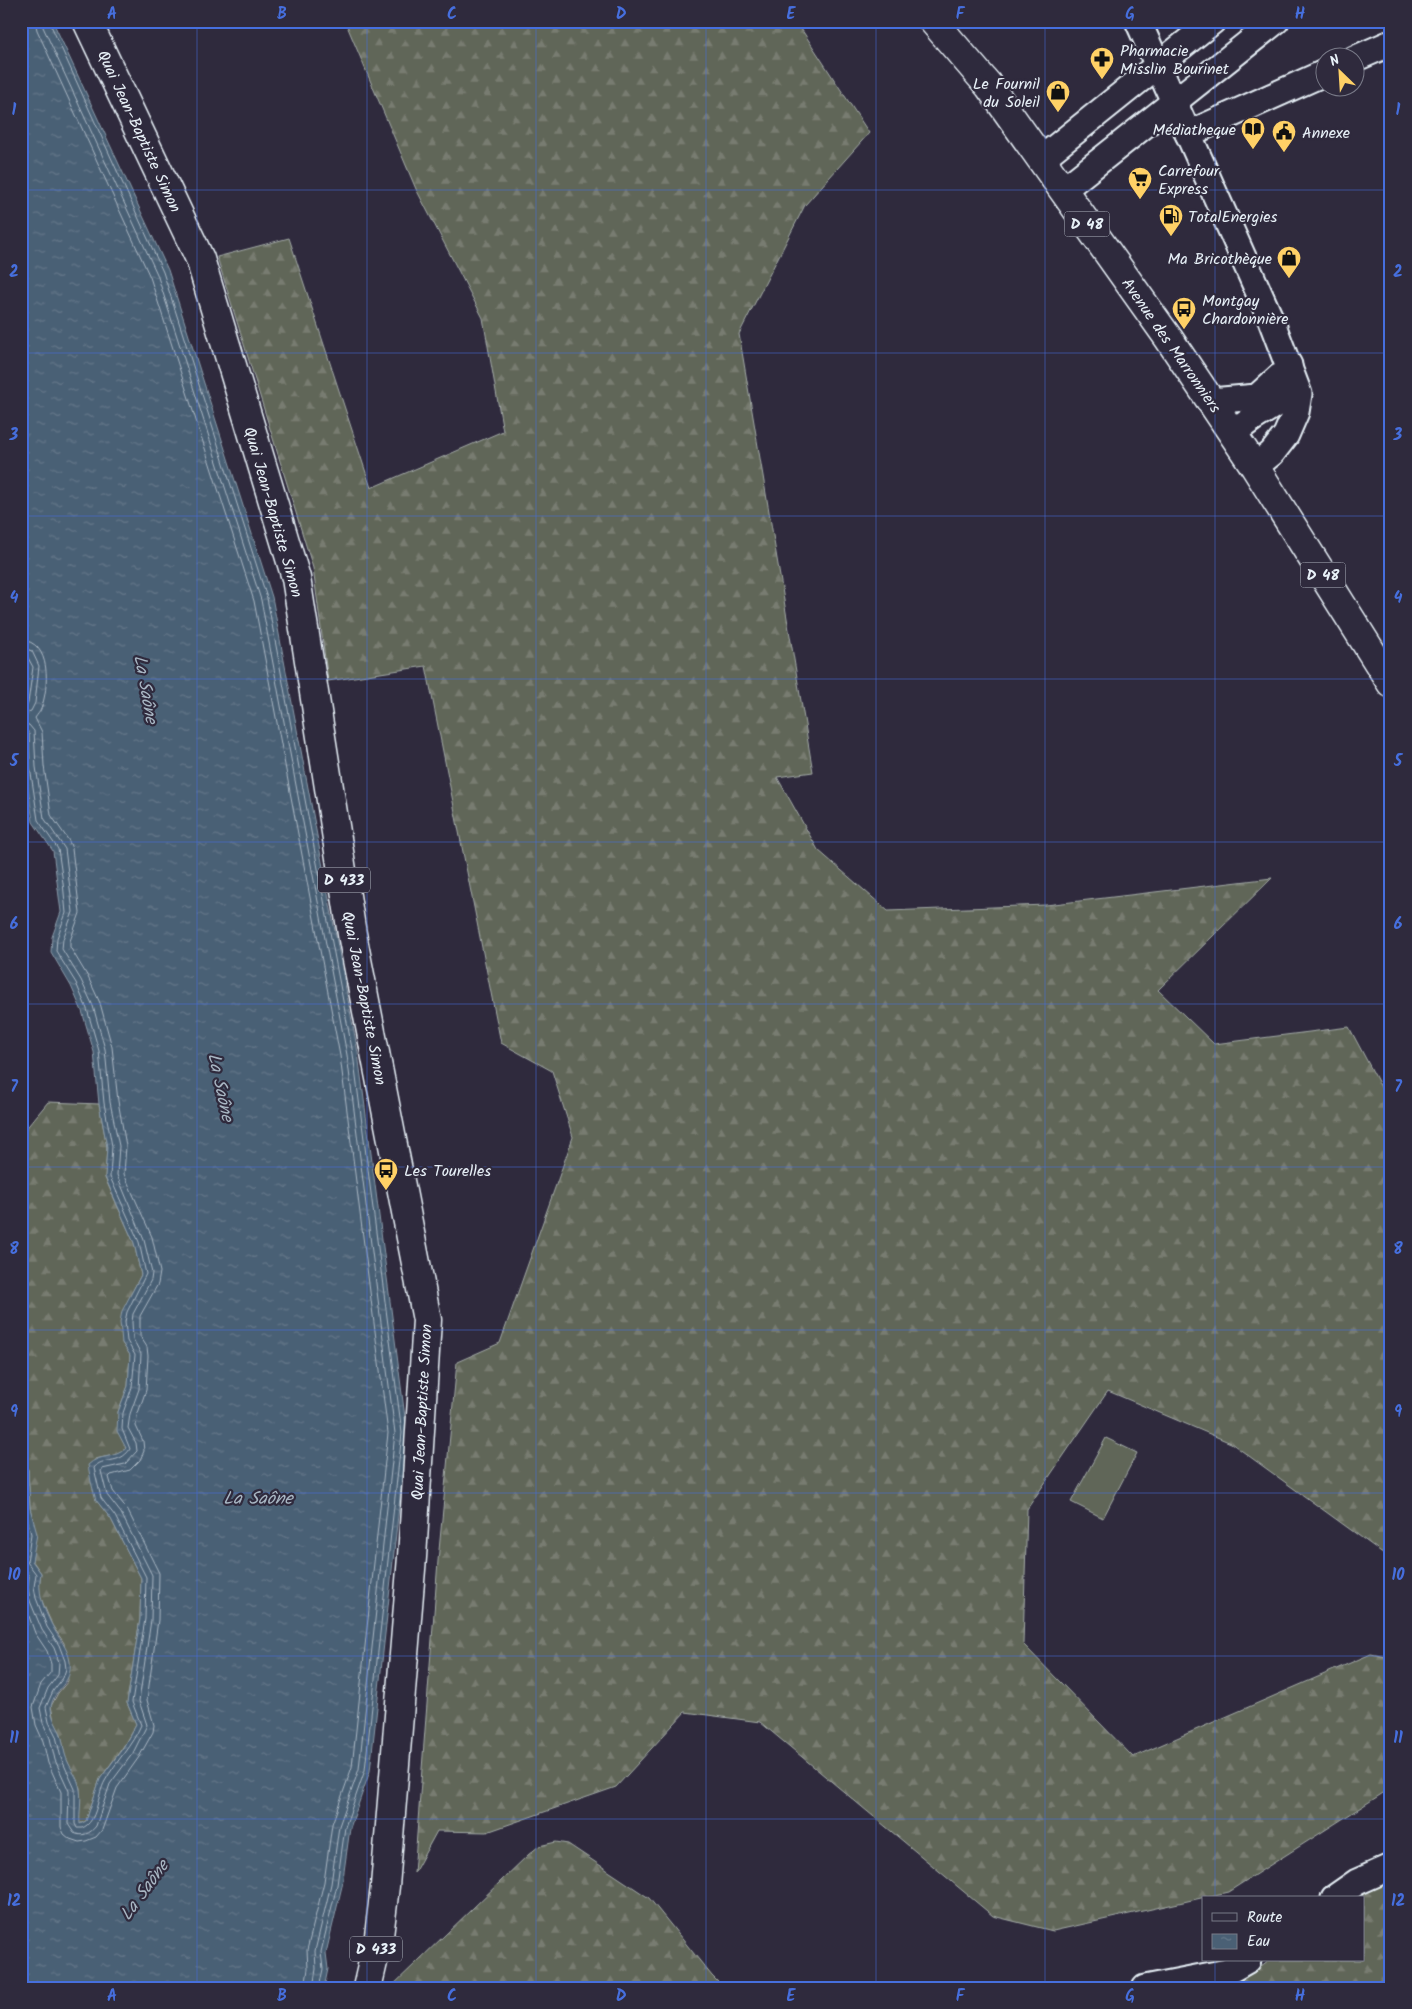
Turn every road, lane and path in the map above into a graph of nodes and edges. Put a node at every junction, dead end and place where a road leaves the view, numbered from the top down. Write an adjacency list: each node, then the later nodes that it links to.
1 (87, 21): 22 (main road, Quai Jean-Baptiste Simon / D 433)
2 (933, 21): 12 (main road, Avenue des Marronniers / D 48)
3 (1138, 21): 8 (street)
4 (1214, 21): 8 (street)
5 (1276, 21): 10 (street)
6 (1391, 43): 7 (street)
7 (1364, 55)
8 (1158, 65): 10 (street); 12 (street)
9 (1314, 77): 11 (street)
10 (1174, 103): 11 (street); 13 (street)
11 (1188, 134): 14 (street)
12 (1041, 159): 13 (main road, Avenue des Marronniers / D 48)
13 (1063, 190): 15 (main road, Avenue des Marronniers / D 48)
14 (1289, 366): 15 (street); 16 (street); 17 (street)
15 (1211, 401): 16 (main road, Avenue des Marronniers / D 48)
16 (1233, 433): 17 (main road, Avenue des Marronniers / D 48)
17 (1255, 467): 18 (main road, Avenue des Marronniers / D 48)
18 (1391, 683)
19 (1391, 1866): 20 (street)
20 (1337, 1896)
21 (1244, 1962): 23 (street)
22 (367, 1988)
23 (1146, 1988)

